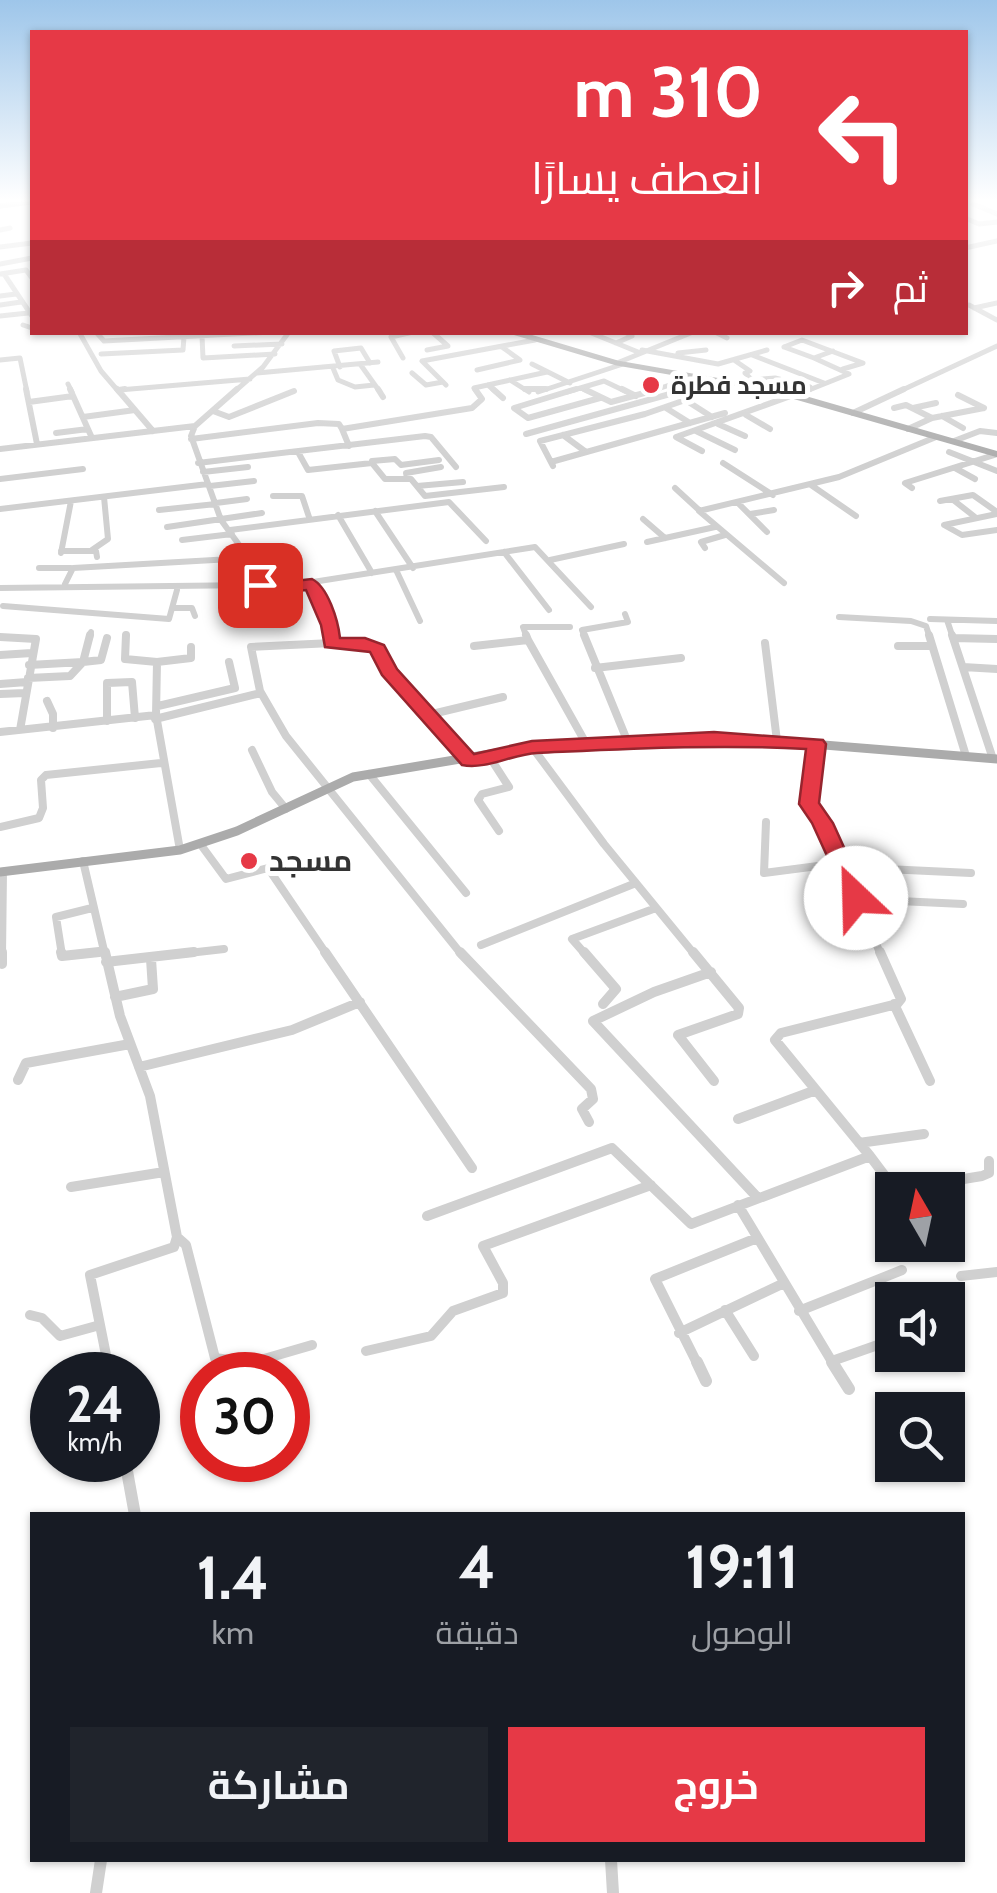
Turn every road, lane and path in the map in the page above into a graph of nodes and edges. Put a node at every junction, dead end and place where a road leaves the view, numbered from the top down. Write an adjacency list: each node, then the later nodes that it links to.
1 (13, 289): 2 (street)
2 (16, 294): 3 (street); 5 (street)
3 (0, 296)
4 (995, 299): 9 (street)
5 (21, 302): 6 (street); 7 (street)
6 (0, 304)
7 (30, 315): 8 (street)
8 (0, 316)
9 (995, 317)
10 (23, 325): 11 (street)
11 (30, 327)
12 (81, 335): 74 (street)
13 (98, 335): 29 (street)
14 (130, 335): 29 (street)
15 (218, 335): 26 (street)
16 (234, 335): 33 (street)
17 (287, 335): 32 (street)
18 (400, 335): 47 (street)
19 (435, 335): 37 (street)
20 (522, 335): 28 (main road)
21 (538, 335): 28 (street)
22 (596, 335): 31 (street)
23 (630, 335): 31 (street)
24 (685, 335): 40 (street)
25 (722, 335): 30 (street)
26 (202, 336): 27 (street); 46 (street)
27 (184, 338): 29 (street); 42 (street)
28 (531, 338): 34 (street); 53 (main road)
29 (134, 340)
30 (719, 341)
31 (616, 343): 40 (street)
32 (282, 344): 33 (street); 43 (street)
33 (234, 346): 46 (street)
34 (502, 347): 56 (street); 57 (street)
35 (995, 348): 94 (street)
36 (0, 350): 49 (street)
37 (427, 350)
38 (706, 350): 44 (street)
39 (767, 350): 45 (street)
40 (640, 351): 44 (street); 53 (street)
41 (833, 351): 48 (street); 48 (street); 55 (street)
42 (101, 354)
43 (275, 354): 46 (street); 60 (street)
44 (665, 354): 50 (street)
45 (752, 355): 50 (street); 64 (street)
46 (231, 356)
47 (403, 358)
48 (814, 358): 55 (street)
49 (2, 360): 85 (street)
50 (734, 360): 73 (street)
51 (360, 364): 54 (street); 54 (street); 69 (street)
52 (532, 364): 58 (street)
53 (620, 364): 61 (main road); 67 (street)
54 (337, 368): 60 (street); 69 (street)
55 (843, 369): 64 (street)
56 (430, 370): 59 (street); 59 (street)
57 (477, 370)
58 (547, 372): 62 (street); 67 (street)
59 (409, 374)
60 (254, 376): 74 (street); 92 (street)
61 (693, 377): 68 (main road); 79 (street)
62 (510, 380): 66 (street); 71 (street)
63 (541, 381): 71 (street)
64 (824, 383): 73 (street)
65 (68, 384): 78 (street)
66 (488, 384): 81 (street); 107 (street)
67 (570, 384): 71 (street)
68 (734, 384): 76 (main road); 84 (street)
69 (374, 385): 80 (street)
70 (702, 386): 87 (street)
71 (554, 388)
72 (581, 388): 79 (street); 82 (street); 82 (street)
73 (812, 388): 76 (street)
74 (118, 390): 91 (street)
75 (294, 391): 92 (street)
76 (792, 395): 94 (main road); 96 (street)
77 (958, 395): 97 (street)
78 (73, 396): 85 (street); 98 (street)
79 (636, 396): 83 (street)
80 (384, 397)
81 (503, 398)
82 (600, 398): 83 (street)
83 (625, 398): 87 (street)
84 (686, 401): 88 (street); 99 (street)
85 (30, 402): 125 (street)
86 (936, 404): 90 (street)
87 (636, 406): 115 (street)
88 (666, 408): 95 (street); 102 (street)
89 (894, 408): 90 (street)
90 (913, 408): 100 (street)
91 (135, 410): 98 (street); 112 (street)
92 (213, 411): 104 (street)
93 (725, 413): 99 (street)
94 (853, 413): 111 (main road)
95 (646, 414): 101 (street); 109 (street)
96 (746, 416): 103 (street); 110 (street)
97 (942, 416): 100 (street); 105 (street)
98 (83, 417): 106 (street)
99 (712, 417): 102 (street)
100 (932, 418): 111 (street)
101 (613, 423): 108 (street); 122 (street)
102 (690, 423): 109 (street)
103 (718, 424): 113 (street); 118 (street)
104 (196, 426): 112 (street); 123 (street)
105 (962, 428)
106 (88, 429): 114 (street); 121 (street)
107 (342, 429): 123 (street); 127 (street)
108 (590, 429): 117 (street); 126 (street)
109 (669, 429): 122 (street)
110 (770, 429)
111 (908, 429): 119 (main road)
112 (154, 431): 121 (street)
113 (696, 431): 129 (street); 130 (street)
114 (56, 432)
115 (526, 434)
116 (997, 434): 124 (street)
117 (563, 436): 132 (street); 132 (street)
118 (745, 436)
119 (936, 437): 124 (main road); 153 (street)
120 (0, 438): 128 (street)
121 (92, 438): 125 (street)
122 (634, 438): 126 (street)
123 (191, 440): 136 (street)
124 (954, 442): 134 (main road)
125 (38, 444): 128 (street)
126 (612, 444): 132 (street)
127 (349, 446): 131 (street); 142 (street)
128 (0, 449)
129 (735, 450)
130 (702, 451)
131 (298, 452): 136 (street); 137 (street)
132 (586, 452)
133 (949, 452): 135 (street)
134 (997, 454): 135 (street)
135 (979, 461): 143 (street); 146 (street)
136 (198, 463): 145 (street)
137 (372, 463): 140 (street); 147 (street)
138 (440, 463): 140 (street)
139 (723, 463): 158 (street)
140 (421, 466): 147 (street)
141 (248, 467): 145 (street)
142 (456, 467)
143 (955, 468): 149 (street); 157 (street)
144 (83, 469): 148 (street)
145 (203, 472): 152 (street)
146 (997, 472)
147 (407, 478): 154 (street)
148 (0, 479)
149 (974, 479)
150 (254, 481): 152 (street)
151 (463, 482): 154 (street)
152 (209, 485): 160 (street); 166 (street)
153 (811, 485): 158 (street); 176 (street)
154 (417, 486): 155 (street)
155 (504, 487)
156 (675, 488): 171 (street)
157 (912, 488)
158 (773, 494): 165 (street)
159 (274, 496): 177 (street)
160 (104, 497): 163 (street); 163 (street)
161 (247, 499): 166 (street)
162 (952, 499): 164 (street); 173 (street); 178 (street)
163 (72, 501): 167 (street)
164 (940, 501)
165 (737, 502): 171 (street); 174 (street)
166 (216, 503): 168 (street); 180 (street)
167 (0, 509)
168 (160, 510)
169 (774, 510): 174 (street)
170 (375, 511): 175 (street); 189 (street); 198 (street)
171 (700, 511): 182 (street)
172 (262, 513): 180 (street)
173 (997, 513): 178 (street)
174 (750, 514): 185 (street)
175 (338, 515): 177 (street); 200 (street)
176 (856, 516)
177 (309, 517): 184 (street)
178 (976, 518): 183 (street)
179 (644, 519): 187 (street)
180 (221, 520): 181 (street); 184 (street)
181 (166, 526)
182 (715, 527): 186 (street); 187 (street)
183 (997, 530)
184 (231, 532): 188 (street); 194 (street)
185 (767, 532)
186 (725, 535): 192 (street); 201 (street)
187 (665, 538): 190 (street)
188 (182, 540)
189 (486, 540)
190 (647, 542)
191 (624, 544): 195 (street)
192 (706, 548)
193 (504, 552): 195 (street); 198 (street); 210 (street)
194 (249, 558): 197 (street); 205 (street)
195 (550, 560): 208 (street)
196 (39, 568): 197 (street)
197 (73, 568): 202 (street)
198 (412, 568): 199 (street)
199 (397, 572): 200 (street); 218 (street)
200 (372, 574): 203 (street)
201 (784, 583)
202 (65, 584): 204 (street); 206 (street)
203 (312, 584): 205 (street); 228 (street)
204 (0, 588)
205 (261, 588): 206 (street); 212 (street)
206 (176, 590): 209 (street)
207 (4, 606): 209 (street)
208 (591, 607)
209 (173, 608): 213 (street)
210 (549, 610)
211 (625, 614): 241 (street)
212 (256, 615)
213 (195, 616)
214 (839, 617): 231 (street)
215 (930, 619): 216 (street)
216 (947, 620): 217 (street); 224 (street)
217 (997, 621)
218 (420, 622)
219 (570, 626): 226 (street)
220 (91, 632): 236 (street)
221 (126, 634): 237 (street)
222 (0, 638): 233 (street)
223 (107, 638): 236 (street)
224 (952, 638): 225 (street); 240 (street)
225 (997, 639)
226 (528, 640): 229 (street); 261 (street)
227 (765, 643): 257 (street)
228 (332, 644): 246 (street); 251 (street)
229 (474, 646)
230 (898, 646): 231 (street)
231 (932, 646): 264 (street)
232 (192, 648): 237 (street)
233 (32, 653): 234 (street); 239 (street)
234 (0, 654)
235 (681, 658): 241 (street)
236 (83, 662): 239 (street); 243 (street)
237 (158, 662): 250 (street)
238 (229, 662): 250 (street)
239 (29, 665): 243 (street)
240 (962, 667): 242 (street); 265 (street)
241 (595, 668): 259 (street)
242 (997, 669)
243 (27, 680): 244 (street); 245 (street)
244 (0, 684)
245 (26, 693): 247 (street); 255 (street)
246 (261, 693): 250 (street); 269 (street)
247 (0, 694)
248 (503, 697): 251 (street)
249 (48, 702): 254 (street)
250 (156, 713): 252 (street); 267 (street)
251 (428, 715): 266 (street)
252 (135, 718): 253 (street); 253 (street)
253 (108, 721): 254 (street)
254 (52, 728): 255 (street)
255 (20, 730): 256 (street)
256 (0, 732)
257 (777, 741): 258 (main road); 259 (main road)
258 (816, 744): 264 (main road); 277 (street)
259 (628, 746): 261 (main road)
260 (532, 747): 261 (main road); 263 (main road); 280 (street)
261 (588, 747)
262 (252, 750): 270 (street)
263 (489, 756): 266 (main road); 273 (street)
264 (966, 756): 265 (main road)
265 (995, 759)
266 (469, 760): 268 (main road)
267 (162, 764): 272 (street); 275 (street)
268 (370, 774): 269 (main road); 281 (street)
269 (327, 788): 270 (main road); 303 (street)
270 (286, 808): 274 (main road)
271 (766, 822): 277 (street)
272 (0, 827)
273 (498, 832)
274 (201, 845): 275 (main road); 293 (street)
275 (180, 850): 276 (main road)
276 (83, 862): 278 (main road); 284 (street)
277 (842, 865): 279 (street); 282 (street)
278 (2, 872): 290 (street)
279 (971, 873)
280 (636, 883): 285 (street); 286 (street)
281 (466, 893)
282 (856, 898): 283 (street); 295 (street)
283 (963, 904)
284 (92, 908): 288 (street); 288 (street)
285 (656, 908): 291 (street); 294 (street)
286 (482, 945)
287 (224, 950): 289 (street)
288 (105, 957): 289 (street); 292 (street)
289 (151, 959): 292 (street)
290 (2, 964)
291 (711, 972): 299 (street); 312 (street)
292 (115, 997): 296 (street)
293 (360, 1002): 297 (street); 308 (street)
294 (603, 1004)
295 (894, 1004): 300 (street); 301 (street)
296 (130, 1044): 297 (street); 298 (street)
297 (139, 1067): 309 (street)
298 (18, 1080)
299 (714, 1081)
300 (930, 1081)
301 (816, 1090): 302 (street); 305 (street)
302 (738, 1119)
303 (590, 1122)
304 (924, 1134): 305 (street)
305 (859, 1143): 306 (street)
306 (870, 1156): 307 (street); 312 (street)
307 (989, 1161)
308 (472, 1168)
309 (164, 1172): 311 (street); 315 (street)
310 (651, 1184): 313 (street); 314 (street); 328 (street)
311 (71, 1187)
312 (758, 1197): 313 (street)
313 (738, 1205): 316 (street)
314 (427, 1216)
315 (178, 1237): 324 (street); 326 (street)
316 (756, 1238): 320 (street); 325 (street)
317 (902, 1270): 322 (street)
318 (997, 1272): 319 (street)
319 (961, 1276)
320 (782, 1284): 321 (street); 322 (street)
321 (725, 1310): 325 (street); 330 (street)
322 (799, 1311): 331 (street)
323 (30, 1315): 324 (street)
324 (100, 1325): 329 (street)
325 (679, 1333): 332 (street)
326 (312, 1344)
327 (875, 1346): 331 (street)
328 (366, 1351)
329 (105, 1352)
330 (754, 1356)
331 (832, 1361): 333 (street)
332 (706, 1381)
333 (850, 1390)
334 (130, 1482): 335 (street)
335 (135, 1512)
336 (101, 1862): 338 (street)
337 (611, 1862): 339 (street)
338 (96, 1893)
339 (613, 1893)

